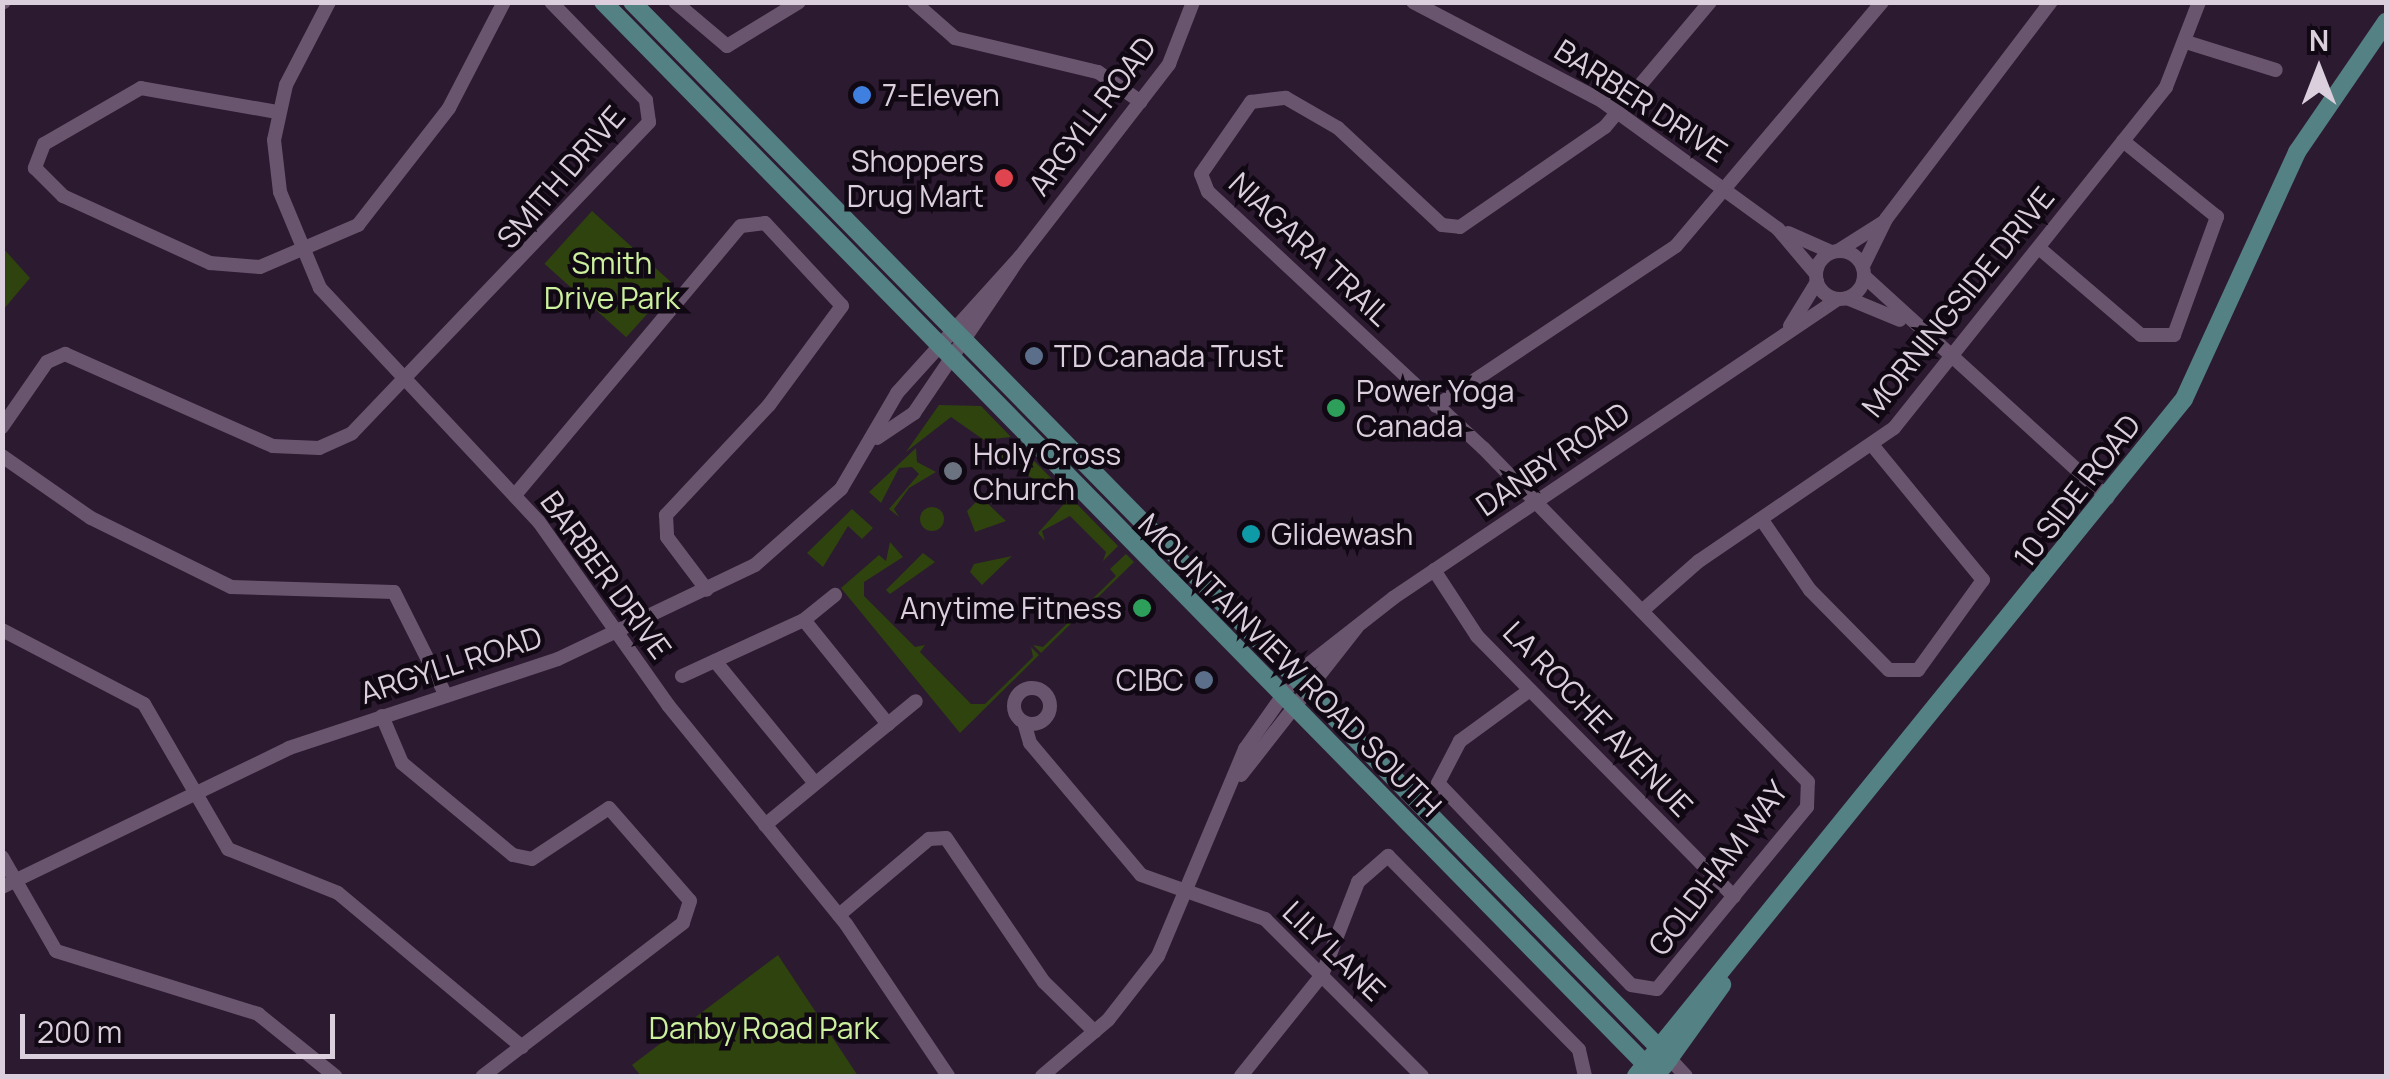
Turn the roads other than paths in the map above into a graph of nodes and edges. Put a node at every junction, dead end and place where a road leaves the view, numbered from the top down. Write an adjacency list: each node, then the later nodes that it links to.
1 (504, 2): 26 (street)
2 (551, 2): 39 (street, SMITH DRIVE)
3 (603, 2): 36 (main road, MOUNTAINVIEW ROAD SOUTH)
4 (632, 2): 33 (main road, MOUNTAINVIEW ROAD SOUTH)
5 (675, 2): 6 (street)
6 (800, 2)
7 (914, 2): 18 (street)
8 (1194, 2): 18 (street, ARGYLL ROAD)
9 (1413, 2): 20 (street, BARBER DRIVE)
10 (1710, 2): 20 (street, NIAGARA TRAIL)
11 (1882, 2): 22 (street)
12 (2051, 2): 23 (street)
13 (2198, 2): 16 (street, MORNINGSIDE DRIVE)
14 (323, 4): 19 (street, BARBER DRIVE)
15 (2386, 22): 46 (main road, 10 SIDE ROAD)
16 (2186, 42): 17 (street); 21 (street, MORNINGSIDE DRIVE)
17 (2276, 70)
18 (1141, 102): 28 (street, ARGYLL ROAD)
19 (277, 112): 26 (street, BARBER DRIVE); 26 (street)
20 (1619, 112): 22 (street, BARBER DRIVE); 40 (street, NIAGARA TRAIL)
21 (2124, 142): 25 (street, MORNINGSIDE DRIVE); 25 (street)
22 (1729, 193): 24 (street, BARBER DRIVE); 40 (street)
23 (1886, 219): 27 (street); 29 (street)
24 (1778, 229): 27 (street, BARBER DRIVE); 30 (street, BARBER DRIVE)
25 (2039, 248): 37 (street, MORNINGSIDE DRIVE)
26 (303, 250): 39 (street, BARBER DRIVE)
27 (1834, 251): 29 (street, BARBER DRIVE); 30 (street, DANBY ROAD)
28 (1020, 257): 33 (street, ARGYLL ROAD); 35 (street, ARGYLL ROAD)
29 (1864, 272): 31 (street, DANBY ROAD); 32 (street)
30 (1816, 278): 31 (street, BARBER DRIVE); 34 (street, DANBY ROAD)
31 (1843, 299): 32 (street); 34 (street, DANBY ROAD)
32 (1914, 326): 37 (street)
33 (950, 329): 35 (main road, MOUNTAINVIEW ROAD SOUTH); 36 (street, ARGYLL ROAD)
34 (1780, 338): 47 (street, DANBY ROAD)
35 (964, 344): 38 (street, ARGYLL ROAD); 58 (main road, MOUNTAINVIEW ROAD SOUTH)
36 (938, 345): 38 (main road, MOUNTAINVIEW ROAD SOUTH); 42 (street, ARGYLL ROAD)
37 (1953, 355): 43 (street, MORNINGSIDE DRIVE); 46 (street)
38 (952, 360): 42 (street, ARGYLL ROAD); 61 (main road, MOUNTAINVIEW ROAD SOUTH)
39 (404, 382): 41 (street); 45 (street, BARBER DRIVE)
40 (1436, 406): 47 (street, NIAGARA TRAIL)
41 (2, 427)
42 (876, 438): 50 (street, ARGYLL ROAD)
43 (1873, 446): 48 (street, MORNINGSIDE DRIVE); 48 (street)
44 (2, 456): 60 (street)
45 (515, 495): 50 (street); 55 (street, BARBER DRIVE)
46 (2108, 498): 77 (main road, 10 SIDE ROAD)
47 (1536, 503): 49 (street, DANBY ROAD); 52 (street, GOLDHAM WAY)
48 (1762, 520): 52 (street, MORNINGSIDE DRIVE)
49 (1434, 570): 58 (street, DANBY ROAD); 59 (street, LA ROCHE AVENUE)
50 (706, 590): 55 (street, ARGYLL ROAD)
51 (835, 595): 53 (street)
52 (1642, 611): 72 (street, GOLDHAM WAY)
53 (804, 620): 56 (street); 65 (street)
54 (2, 630): 67 (street)
55 (614, 634): 60 (street, ARGYLL ROAD); 68 (street, BARBER DRIVE)
56 (715, 661): 57 (street); 66 (street)
57 (682, 676)
58 (1300, 684): 61 (street, DANBY ROAD); 77 (main road, MOUNTAINVIEW ROAD SOUTH)
59 (1530, 690): 72 (street, LA ROCHE AVENUE); 72 (street, GOLDHAM WAY)
60 (446, 696): 63 (street, ARGYLL ROAD)
61 (1287, 700): 71 (street, DANBY ROAD); 79 (main road, MOUNTAINVIEW ROAD SOUTH)
62 (916, 701): 65 (street)
63 (382, 716): 67 (street, ARGYLL ROAD); 76 (street)
64 (1024, 722): 71 (street, LILY LANE)
65 (888, 724): 66 (street)
66 (815, 783): 68 (street)
67 (198, 793): 70 (street, ARGYLL ROAD); 76 (street)
68 (764, 824): 73 (street, BARBER DRIVE)
69 (2, 857): 70 (street)
70 (8, 884): 81 (street)
71 (1191, 891): 74 (street, LILY LANE); 75 (street, DANBY ROAD)
72 (1734, 898)
73 (839, 915): 75 (street); 78 (street, BARBER DRIVE)
74 (1322, 975): 80 (street, LILY LANE); 84 (street); 85 (street)
75 (1096, 1032): 83 (street, DANBY ROAD)
76 (522, 1047): 82 (street)
77 (1664, 1054): 79 (main road, 10 SIDE ROAD); 86 (street)
78 (942, 1072)
79 (1650, 1074)
80 (1418, 1075)
81 (335, 1076)
82 (483, 1076)
83 (1043, 1076)
84 (1241, 1076)
85 (1585, 1076)
86 (1686, 1076)

